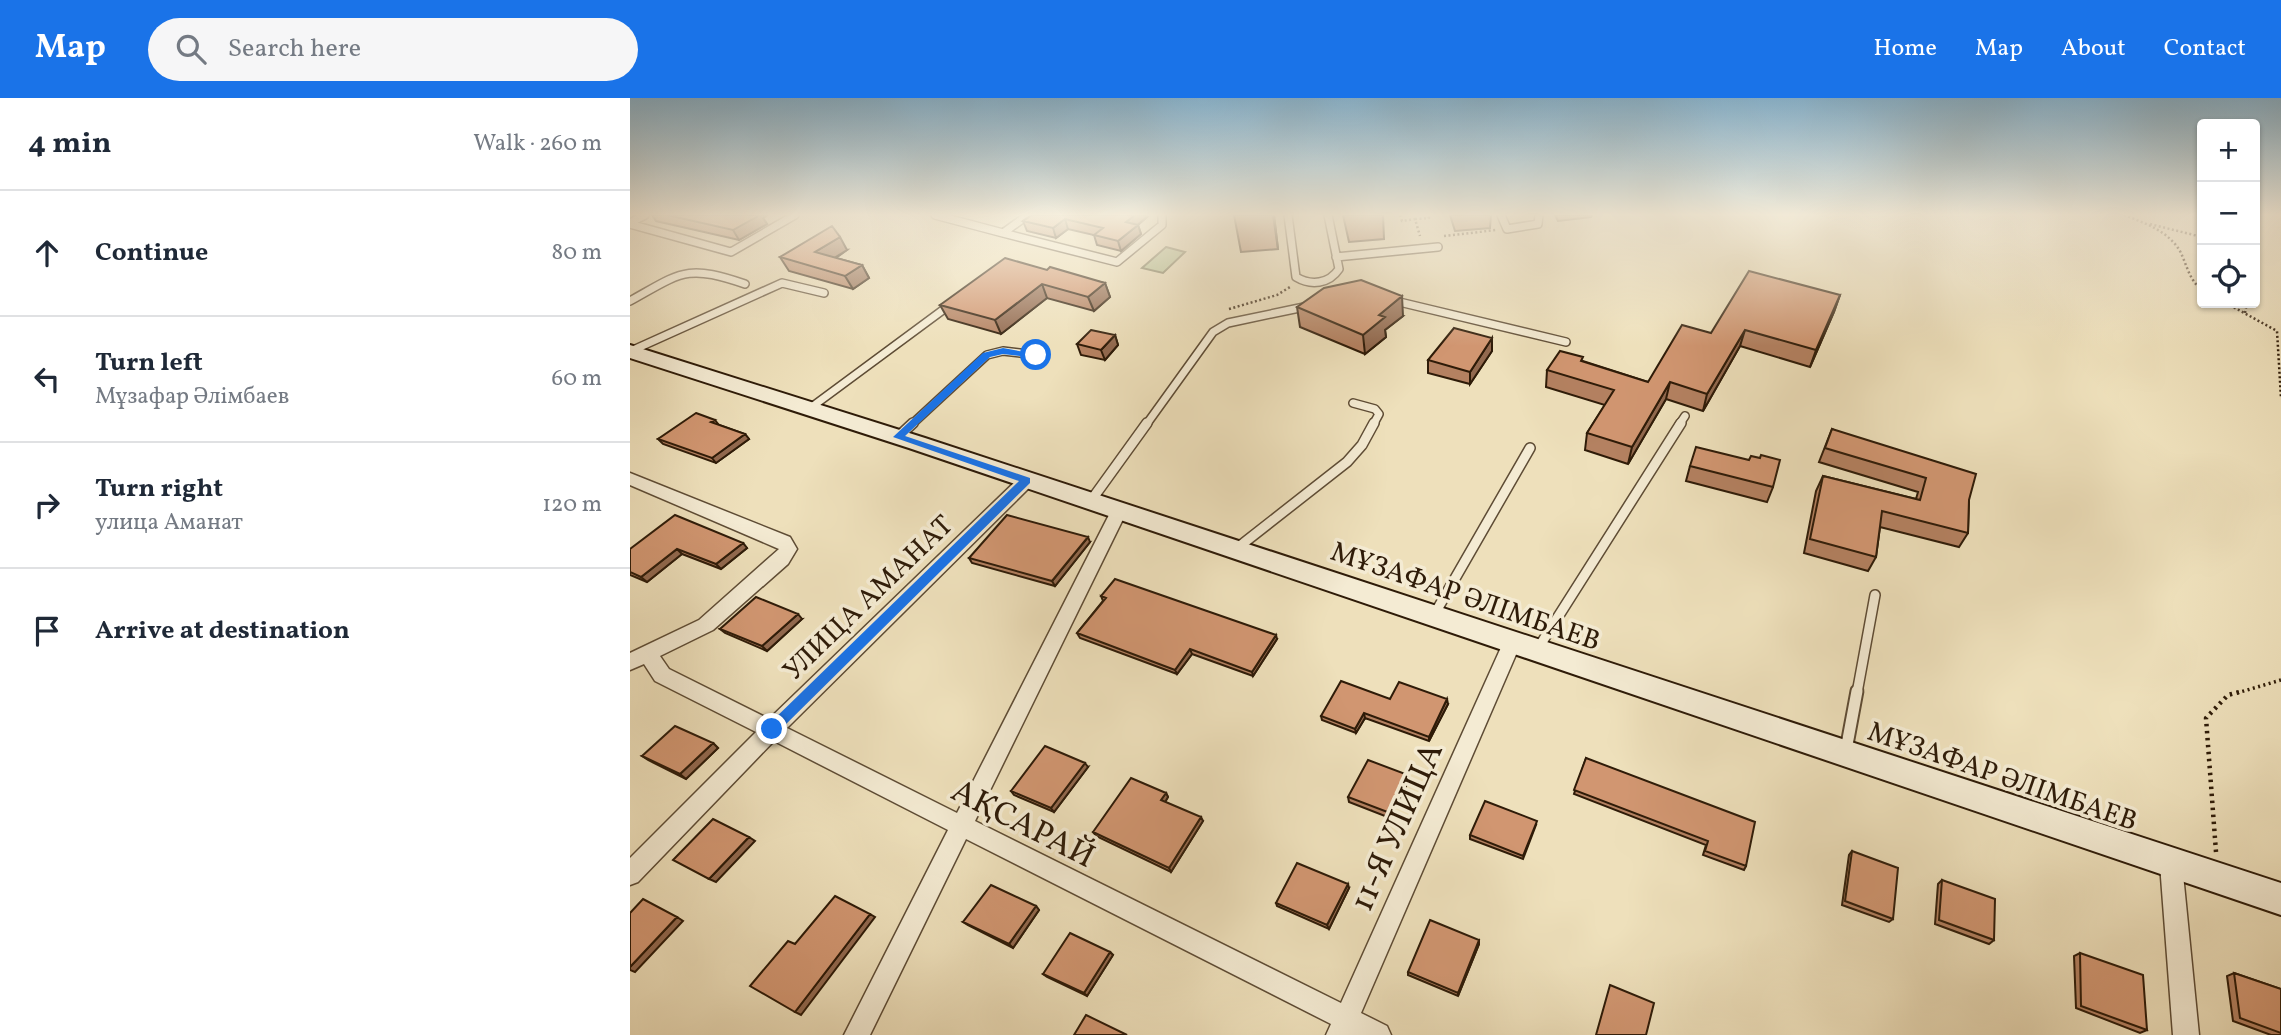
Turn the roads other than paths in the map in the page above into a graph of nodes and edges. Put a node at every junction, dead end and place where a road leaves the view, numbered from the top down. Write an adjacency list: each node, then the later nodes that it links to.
1 (1104, 259): 2 (lane)
2 (1121, 259)
3 (1294, 259): 4 (lane)
4 (1336, 259)
5 (745, 284): 9 (lane)
6 (824, 293): 12 (lane)
7 (1378, 297): 11 (lane)
8 (959, 298): 15 (lane)
9 (630, 302)
10 (1324, 302): 21 (lane)
11 (1566, 342)
12 (631, 351): 15 (street, МҰЗАФАР ӘЛІМБАЕВ)
13 (1036, 355): 17 (lane)
14 (1353, 403): 23 (lane)
15 (808, 408): 17 (street, МҰЗАФАР ӘЛІМБАЕВ)
16 (1685, 416): 26 (lane)
17 (898, 437): 20 (street, МҰЗАФАР ӘЛІМБАЕВ)
18 (1530, 448): 25 (lane)
19 (630, 479): 27 (street)
20 (1027, 480): 21 (street, МҰЗАФАР ӘЛІМБАЕВ); 28 (street, УЛИЦА АМАНАТ)
21 (1090, 502): 22 (street, МҰЗАФАР ӘЛІМБАЕВ)
22 (1119, 511): 23 (street, МҰЗАФАР ӘЛІМБАЕВ); 30 (street)
23 (1235, 550): 25 (street, МҰЗАФАР ӘЛІМБАЕВ)
24 (1875, 595): 29 (lane)
25 (1433, 617): 26 (street, МҰЗАФАР ӘЛІМБАЕВ)
26 (1524, 647): 29 (street, МҰЗАФАР ӘЛІМБАЕВ); 34 (street, 11-Я УЛИЦА)
27 (640, 658): 28 (street, АҚСАРАЙ)
28 (772, 729): 30 (street, АҚСАРАЙ); 32 (street, УЛИЦА АМАНАТ)
29 (1845, 755): 31 (street, МҰЗАФАР ӘЛІМБАЕВ)
30 (962, 828): 34 (street, АҚСАРАЙ); 35 (street)
31 (2171, 864): 33 (street, МҰЗАФАР ӘЛІМБАЕВ); 37 (street)
32 (630, 874)
33 (2281, 899)
34 (1343, 1028): 36 (street, АҚСАРАЙ)
35 (857, 1035)
36 (1378, 1035)
37 (2186, 1035)

